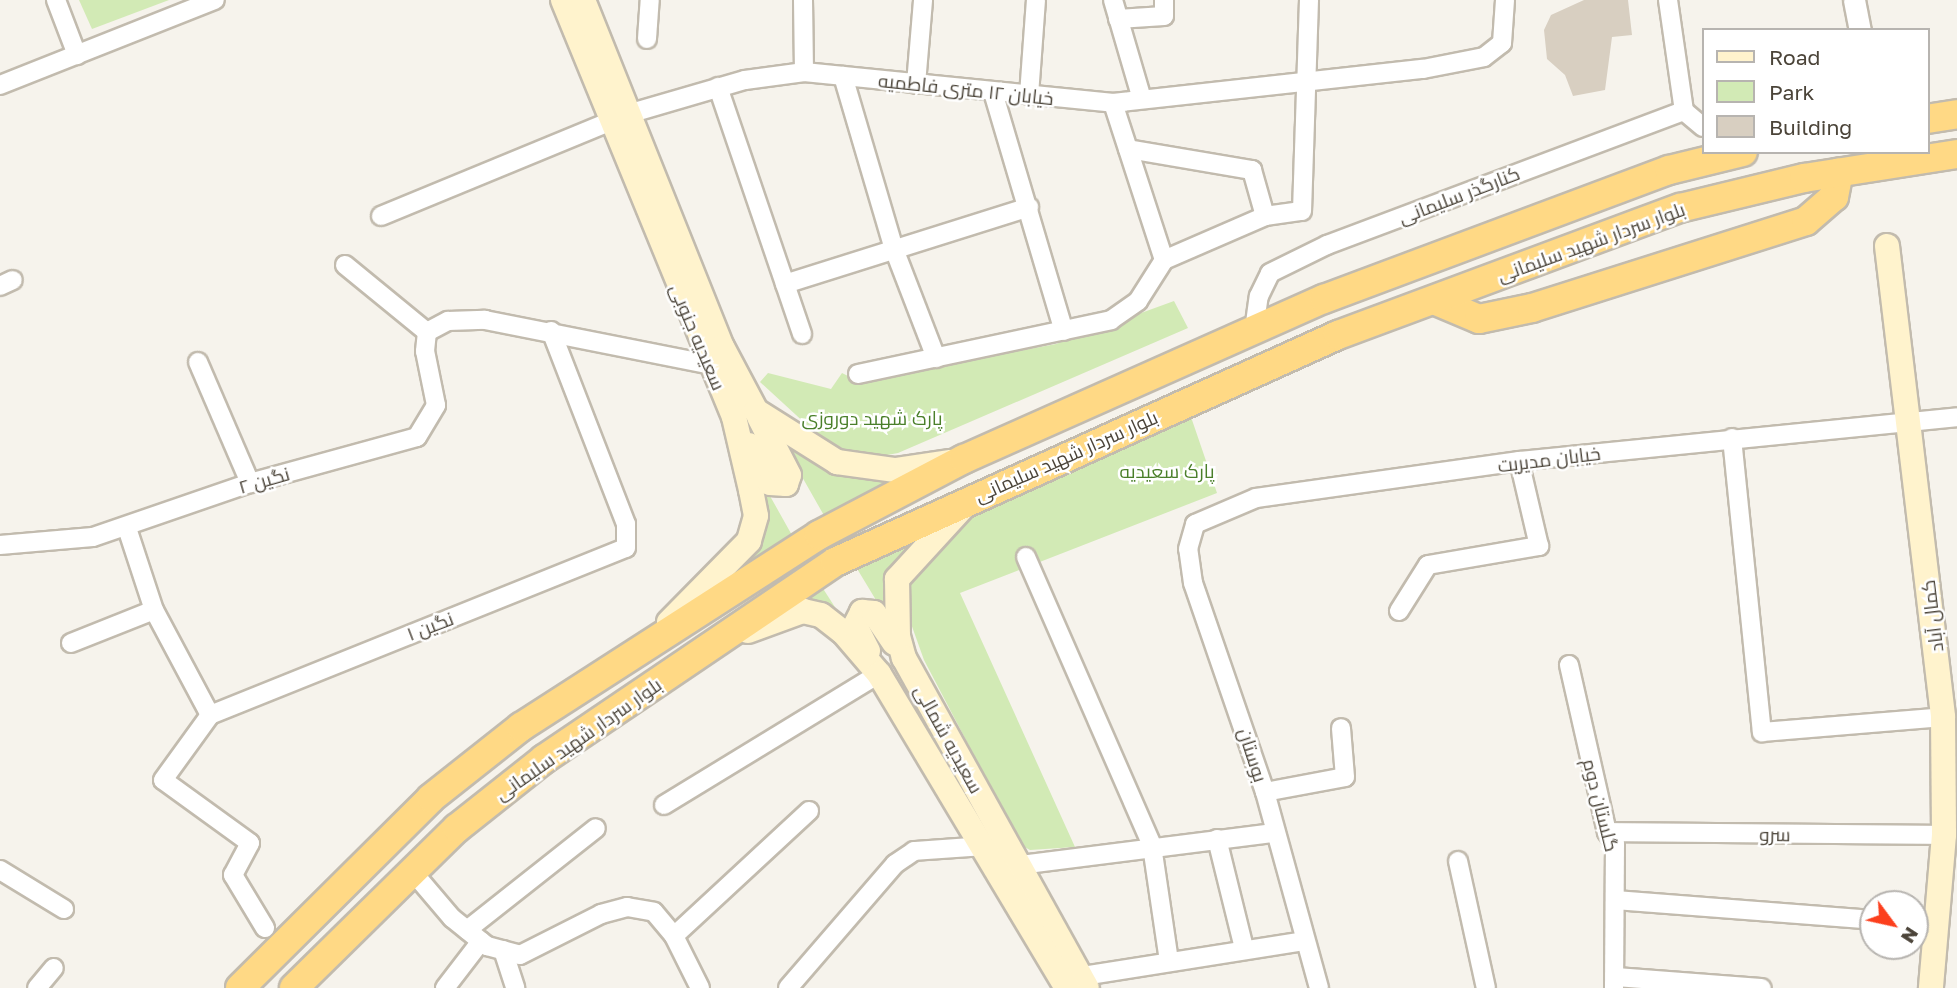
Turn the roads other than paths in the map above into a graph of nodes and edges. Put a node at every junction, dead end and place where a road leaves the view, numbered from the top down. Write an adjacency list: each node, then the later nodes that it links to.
1 (56, 0): 18 (street)
2 (215, 0): 18 (street)
3 (563, 0): 31 (main road, سعیدیه جنوبی)
4 (583, 0): 31 (main road, سعیدیه جنوبی)
5 (650, 0): 17 (street)
6 (803, 0): 19 (street)
7 (923, 0): 22 (street)
8 (1036, 0): 26 (street)
9 (1113, 0): 15 (street)
10 (1164, 0): 15 (street)
11 (1308, 0): 21 (street)
12 (1505, 0): 21 (street, خیابان ۱۲ متری فاطمیه)
13 (1668, 0): 29 (street)
14 (1854, 0): 16 (street)
15 (1118, 19): 27 (street)
16 (1860, 28)
17 (647, 39)
18 (77, 55): 23 (street)
19 (804, 72): 20 (street, خیابان ۱۲ متری فاطمیه); 24 (street, خیابان ۱۲ متری فاطمیه)
20 (843, 76): 22 (street, خیابان ۱۲ متری فاطمیه); 45 (street)
21 (1307, 80): 27 (street, خیابان ۱۲ متری فاطمیه); 41 (street)
22 (916, 84): 25 (street, خیابان ۱۲ متری فاطمیه)
23 (0, 85)
24 (718, 87): 31 (street, خیابان ۱۲ متری فاطمیه); 49 (street)
25 (993, 92): 26 (street, خیابان ۱۲ متری فاطمیه); 39 (street)
26 (1029, 96): 28 (street, خیابان ۱۲ متری فاطمیه)
27 (1142, 99): 28 (street, خیابان ۱۲ متری فاطمیه)
28 (1113, 103): 34 (street)
29 (1684, 111): 33 (street); 51 (street, کنارگذر سلیمانی)
30 (1957, 114): 32 (highway)
31 (619, 117): 40 (street, خیابان ۱۲ متری فاطمیه); 58 (main road, سعیدیه جنوبی); 60 (main road, سعیدیه جنوبی)
32 (1929, 119)
33 (1702, 126)
34 (1128, 149): 41 (street); 47 (street)
35 (1736, 154): 38 (highway, بلوار سردار شهید سلیمانی)
36 (1957, 154): 37 (highway, بلوار سردار شهید سلیمانی)
37 (1839, 172): 43 (highway, بلوار سردار شهید سلیمانی); 50 (highway)
38 (1611, 192): 42 (highway, بلوار سردار شهید سلیمانی); 43 (highway)
39 (1029, 207): 45 (street); 53 (street)
40 (381, 216)
41 (1265, 216): 47 (street)
42 (1536, 220): 46 (highway); 51 (highway, بلوار سردار شهید سلیمانی)
43 (1637, 224): 46 (highway, بلوار سردار شهید سلیمانی)
44 (1887, 246): 62 (main road, کمال آباد)
45 (894, 249): 49 (street); 56 (street)
46 (1553, 256): 50 (highway, بلوار سردار شهید سلیمانی)
47 (1164, 260): 53 (street)
48 (345, 265): 54 (street)
49 (785, 284): 55 (street)
50 (1434, 300): 67 (highway, بلوار سردار شهید سلیمانی)
51 (1254, 330): 64 (highway, بلوار سردار شهید سلیمانی)
52 (551, 331): 54 (street); 58 (street); 80 (street, نگین ۱)
53 (1064, 331): 56 (street)
54 (427, 332): 66 (street, نگین ۲)
55 (802, 334)
56 (936, 358): 59 (street)
57 (198, 362): 66 (street)
58 (708, 365): 60 (main road, سعیدیه جنوبی)
59 (858, 374)
60 (745, 414): 64 (main road, سعیدیه جنوبی); 75 (main road, سعیدیه جنوبی)
61 (1957, 417): 62 (street, خیابان مدیریت)
62 (1909, 421): 63 (street, خیابان مدیریت); 81 (main road, کمال آباد)
63 (1732, 439): 65 (street, خیابان مدیریت); 81 (street)
64 (964, 459): 75 (highway, بلوار سردار شهید سلیمانی)
65 (1519, 461): 68 (street, خیابان مدیریت); 73 (street)
66 (250, 482): 69 (street, نگین ۲)
67 (973, 497): 76 (highway, بلوار سردار شهید سلیمانی); 77 (main road, سعیدیه شمالی)
68 (1195, 524): 83 (street, بوستان)
69 (127, 528): 70 (street, نگین ۲); 72 (street)
70 (0, 545)
71 (1026, 557): 92 (street)
72 (154, 610): 74 (street); 80 (street)
73 (1399, 611)
74 (71, 642)
75 (644, 645): 114 (highway, بلوار سردار شهید سلیمانی)
76 (712, 646): 79 (main road, سعیدیه شمالی); 96 (highway, بلوار سردار شهید سلیمانی)
77 (904, 658): 79 (main road); 94 (main road, سعیدیه شمالی)
78 (1569, 665): 87 (street, گلستان دوم)
79 (879, 674): 84 (street); 91 (main road, سعیدیه شمالی)
80 (210, 715): 101 (street)
81 (1943, 717): 89 (main road, کمال آباد)
82 (1342, 728): 83 (street)
83 (1265, 792): 88 (street, بوستان)
84 (664, 805)
85 (808, 811): 103 (street)
86 (596, 828): 102 (street)
87 (1607, 832): 89 (street, سرو); 97 (street, گلستان دوم)
88 (1275, 833): 90 (street); 104 (street, بوستان)
89 (1944, 835): 98 (main road, کمال آباد)
90 (1217, 839): 92 (street); 105 (street)
91 (983, 846): 111 (main road, سعیدیه شمالی); 119 (street)
92 (1152, 846): 94 (street); 108 (street)
93 (1458, 860): 121 (street)
94 (1020, 865): 111 (main road, سعیدیه شمالی)
95 (0, 870): 99 (street)
96 (412, 871): 102 (street); 115 (highway, بلوار سردار شهید سلیمانی)
97 (1615, 900): 100 (street); 110 (street, گلستان دوم)
98 (1929, 905)
99 (64, 909)
100 (1859, 919)
101 (265, 928)
102 (474, 935): 106 (street); 116 (street)
103 (674, 936): 106 (street); 118 (street)
104 (1305, 941): 105 (street); 120 (street, بوستان)
105 (1244, 948): 108 (street)
106 (503, 950): 117 (street)
107 (1928, 960): 123 (main road, کمال آباد)
108 (1169, 961): 111 (street)
109 (54, 968): 113 (street)
110 (1614, 982): 112 (street)
111 (1079, 984)
112 (1673, 985): 122 (street)
113 (37, 988)
114 (240, 988)
115 (294, 988)
116 (445, 988)
117 (514, 988)
118 (700, 988)
119 (788, 988)
120 (1320, 988)
121 (1486, 988)
122 (1762, 988)
123 (1931, 988)

